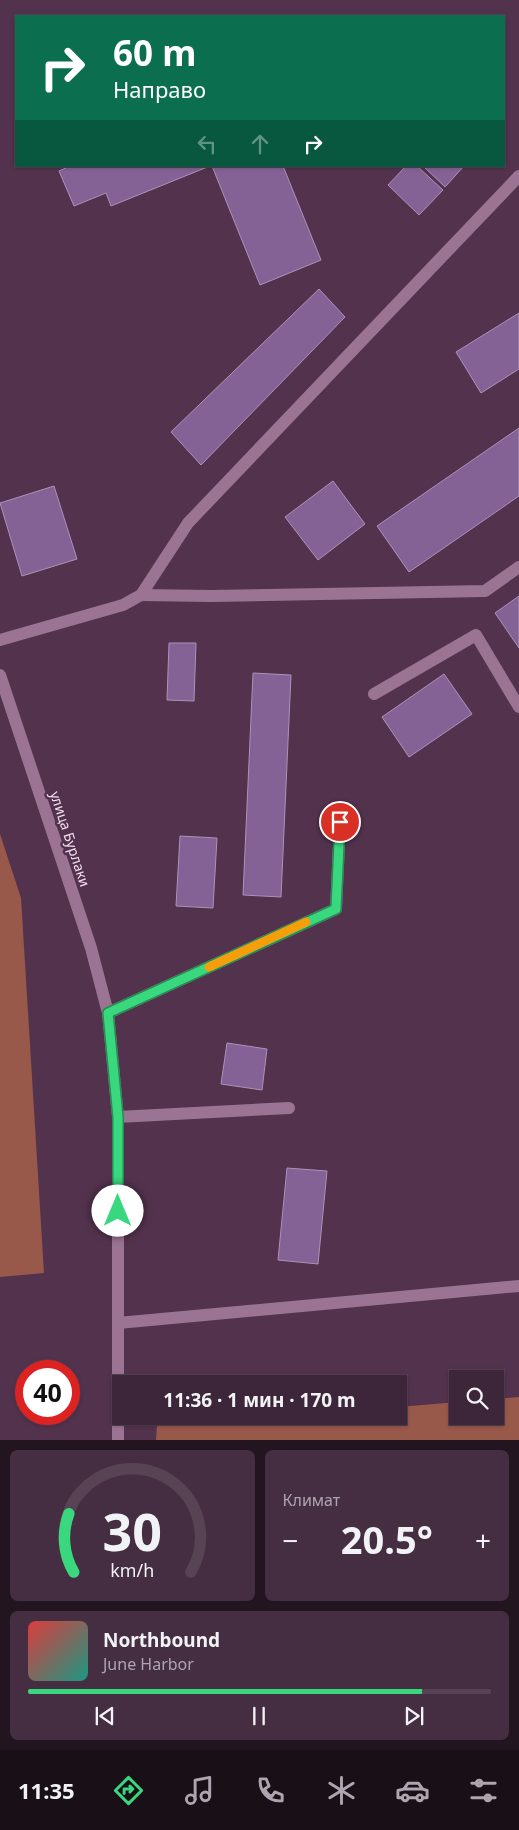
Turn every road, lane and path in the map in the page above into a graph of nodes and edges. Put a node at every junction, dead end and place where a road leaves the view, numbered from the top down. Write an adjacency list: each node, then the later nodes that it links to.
1 (519, 176): 3 (street)
2 (519, 567): 3 (street)
3 (141, 595): 4 (street)
4 (0, 640)
5 (0, 675): 9 (street, улица Бурлаки)
6 (374, 694): 7 (street)
7 (519, 707)
8 (340, 822): 9 (street)
9 (108, 1013): 11 (street, улица Бурлаки)
10 (289, 1108): 11 (street)
11 (118, 1117): 13 (street, улица Бурлаки)
12 (519, 1286): 13 (street)
13 (118, 1323): 14 (street, улица Бурлаки)
14 (118, 1440)

